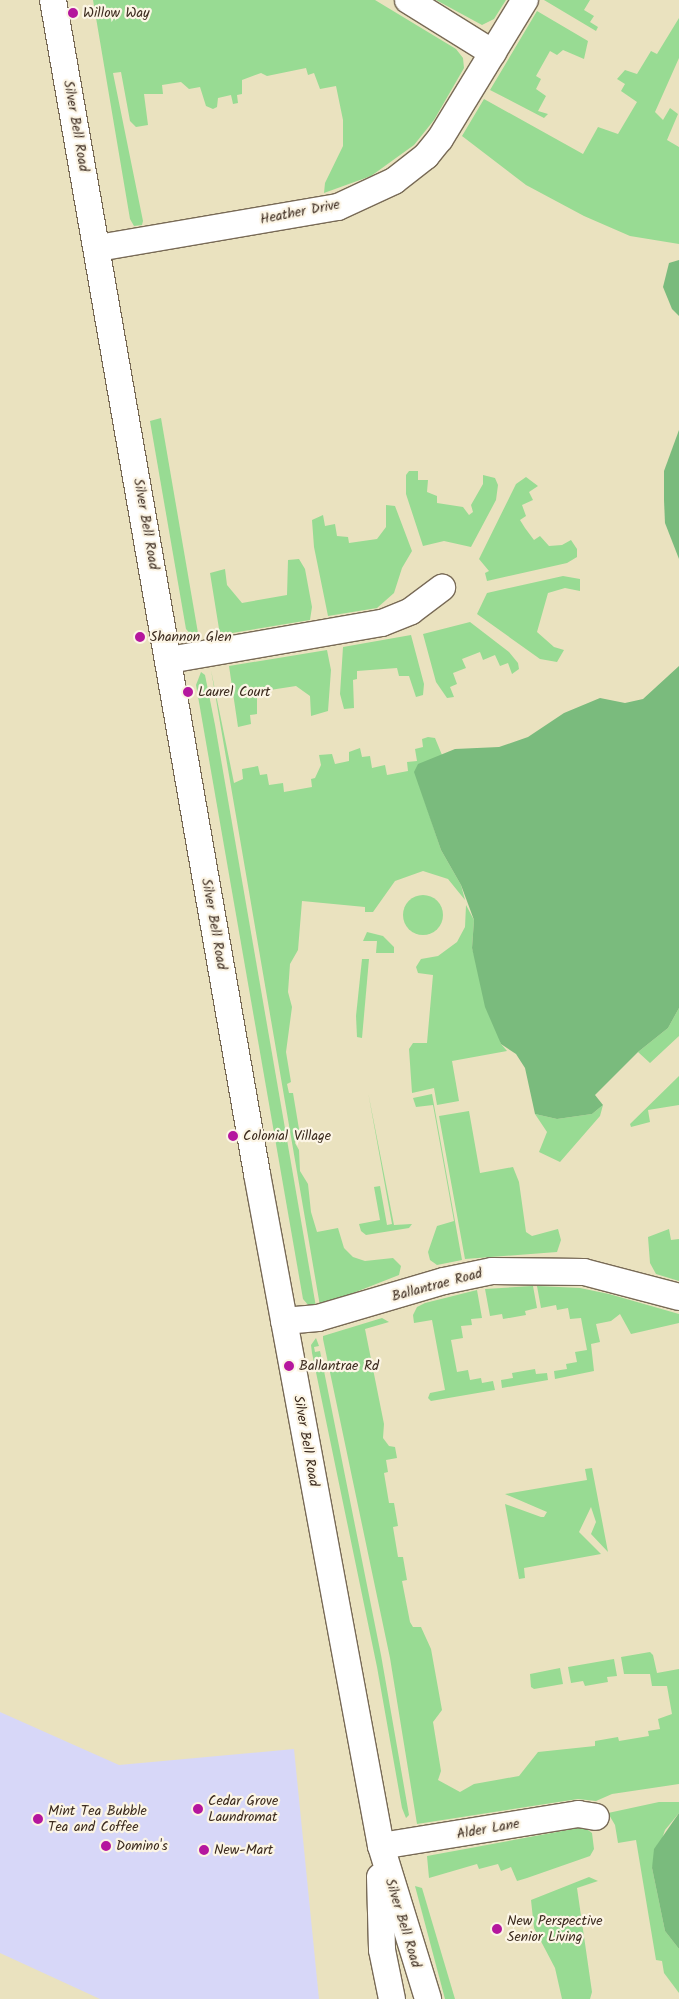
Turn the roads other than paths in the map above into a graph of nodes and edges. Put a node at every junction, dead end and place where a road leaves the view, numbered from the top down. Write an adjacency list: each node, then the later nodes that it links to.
1 (53, 0): 5 (street, Silver Bell Road)
2 (408, 0): 4 (street)
3 (525, 0): 4 (street, Heather Drive)
4 (492, 53): 5 (street, Heather Drive)
5 (98, 248): 7 (street, Silver Bell Road)
6 (442, 588): 7 (street)
7 (169, 660): 9 (street, Silver Bell Road)
8 (679, 1297): 9 (street, Ballantrae Road)
9 (284, 1321): 11 (street, Silver Bell Road)
10 (596, 1817): 11 (street, Alder Lane)
11 (380, 1846): 12 (street, Silver Bell Road); 13 (street, Silver Bell Road)
12 (392, 1999)
13 (428, 1999)

